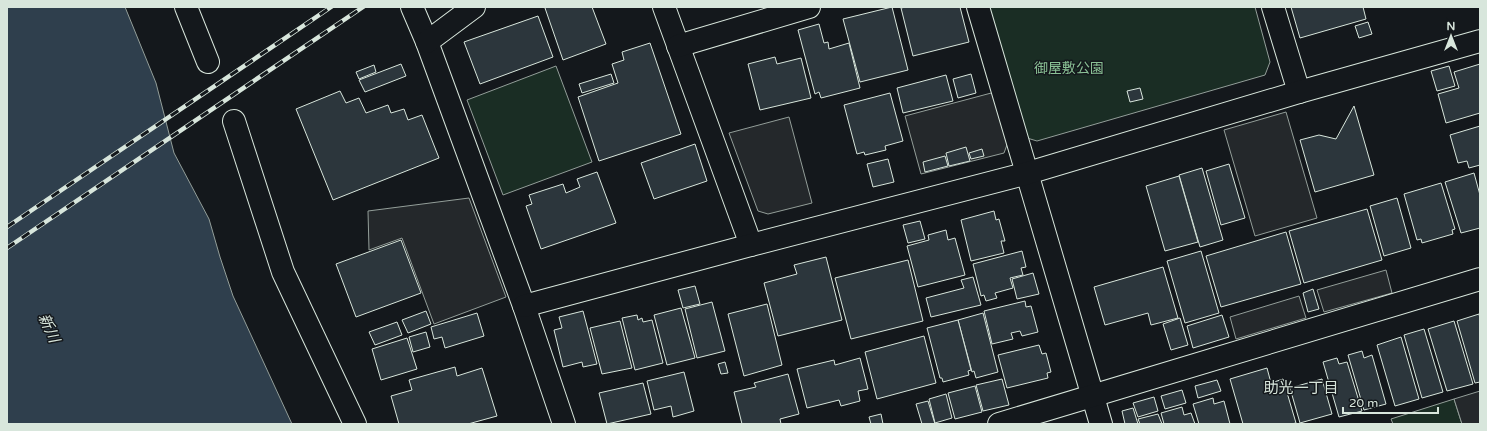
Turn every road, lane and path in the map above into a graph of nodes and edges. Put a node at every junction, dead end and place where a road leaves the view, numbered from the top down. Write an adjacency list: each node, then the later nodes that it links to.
1 (186, 7): 11 (street)
2 (412, 7): 9 (street)
3 (474, 7): 9 (street)
4 (664, 7): 10 (street)
5 (809, 7): 10 (street)
6 (978, 7): 14 (street)
7 (1273, 7): 12 (street)
8 (1480, 41): 12 (street)
9 (427, 42): 17 (street)
10 (678, 46): 15 (street)
11 (208, 62)
12 (1299, 92): 14 (street)
13 (234, 121): 19 (street)
14 (1028, 173): 15 (street); 18 (street)
15 (751, 244): 17 (street)
16 (1480, 279): 18 (street)
17 (524, 306): 20 (street)
18 (1093, 396): 21 (street); 22 (street)
19 (355, 424)
20 (564, 424)
21 (999, 424)
22 (1101, 424)

